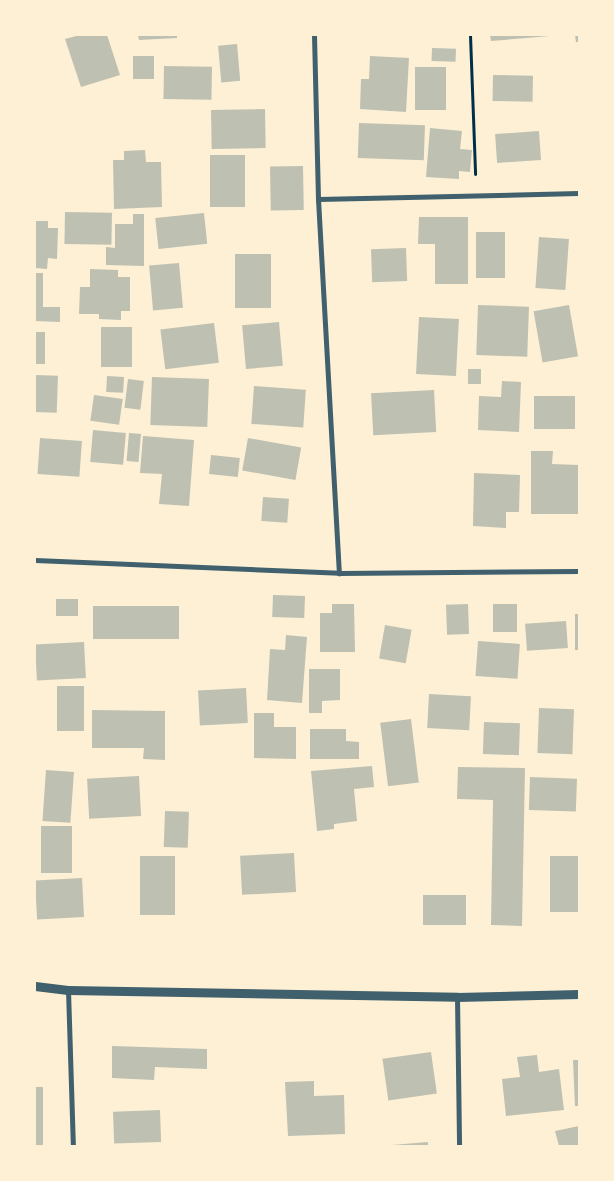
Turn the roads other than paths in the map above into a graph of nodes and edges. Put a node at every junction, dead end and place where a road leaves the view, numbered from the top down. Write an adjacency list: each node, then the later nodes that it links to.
1 (314, 35): 3 (street)
2 (579, 193): 3 (street)
3 (318, 199): 6 (street)
4 (35, 560): 6 (street)
5 (579, 571): 6 (street)
6 (339, 572)
7 (35, 986): 8 (street)
8 (68, 990): 10 (street); 11 (street)
9 (579, 994): 10 (street)
10 (457, 997): 12 (street)
11 (73, 1146)
12 (459, 1146)

